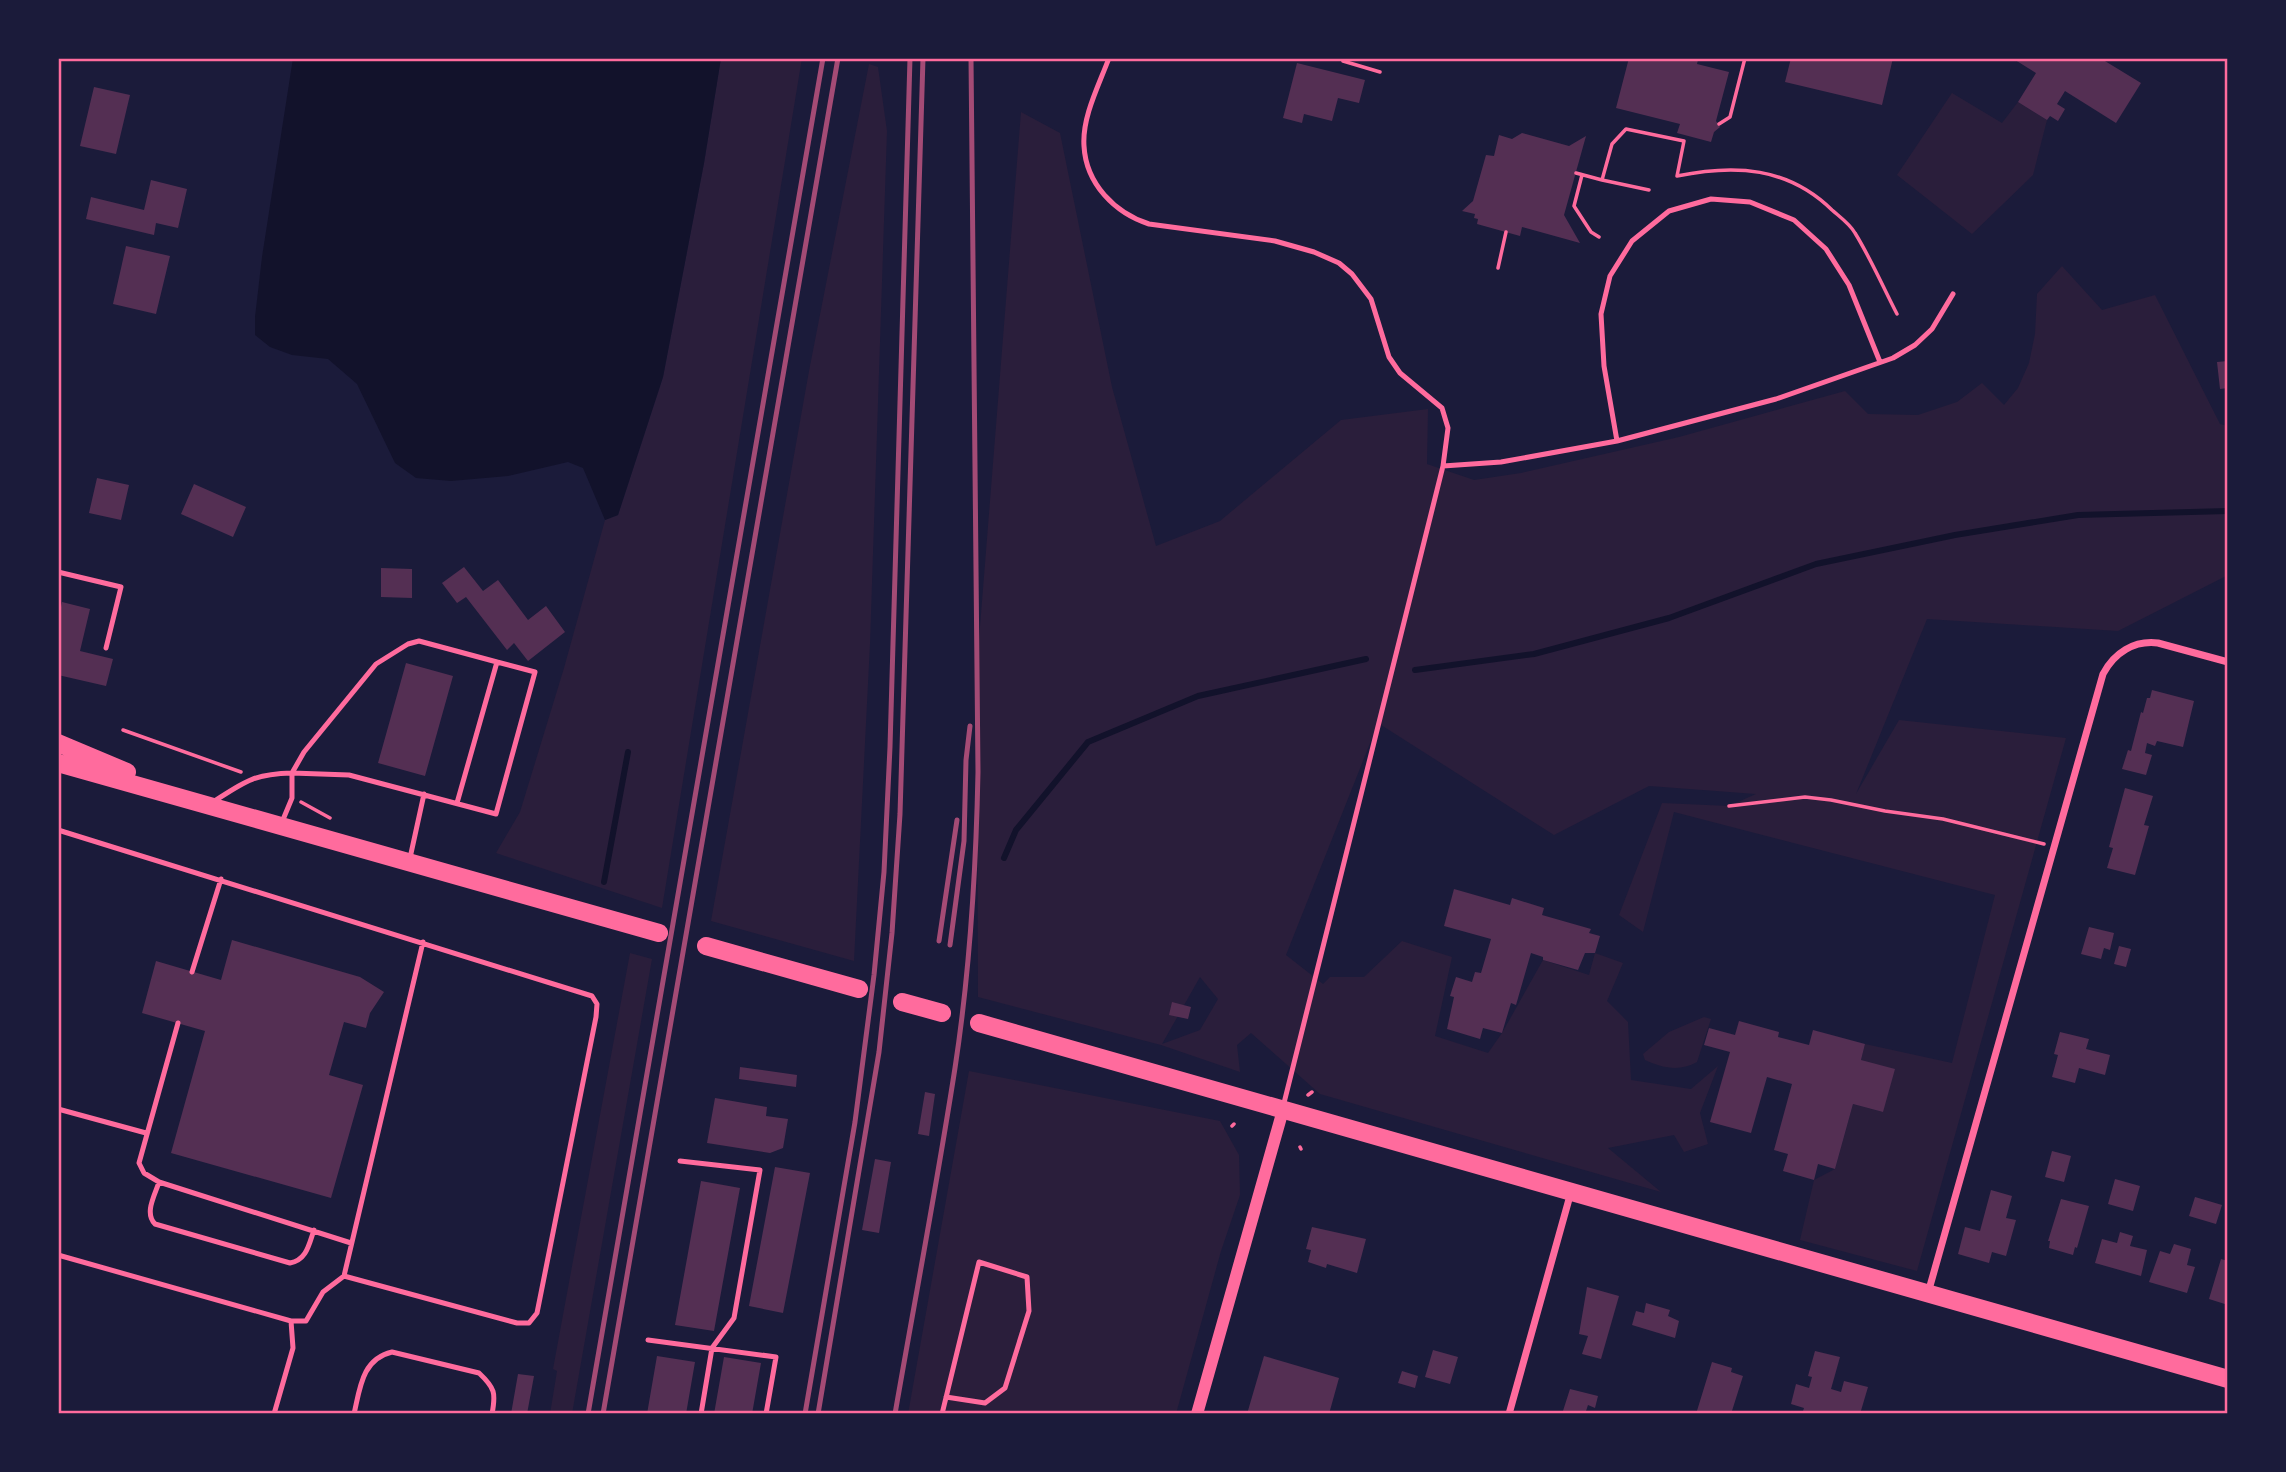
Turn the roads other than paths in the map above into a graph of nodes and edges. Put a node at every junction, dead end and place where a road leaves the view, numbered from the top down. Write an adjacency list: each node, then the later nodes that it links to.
1 (1109, 58): 5 (lane)
2 (1952, 294): 3 (lane)
3 (1880, 362): 4 (lane); 4 (lane)
4 (1617, 441): 5 (lane)
5 (1443, 466): 31 (lane)
6 (58, 572): 7 (lane)
7 (106, 648)
8 (497, 662): 12 (lane); 15 (lane); 15 (lane)
9 (2228, 662): 40 (street)
10 (58, 743): 14 (main road)
11 (58, 763): 14 (main road)
12 (292, 774): 13 (lane); 16 (lane); 17 (lane)
13 (424, 794): 15 (lane); 19 (lane)
14 (192, 799): 16 (main road)
15 (457, 803)
16 (210, 805): 17 (main road)
17 (280, 825): 19 (main road)
18 (58, 830): 20 (lane)
19 (409, 861): 21 (main road)
20 (221, 879): 22 (lane); 24 (lane)
21 (659, 933)
22 (423, 942): 37 (lane); 39 (lane)
23 (706, 946): 25 (main road)
24 (192, 972)
25 (859, 989)
26 (902, 1002): 27 (main road)
27 (942, 1013)
28 (178, 1023): 32 (lane)
29 (979, 1023): 31 (main road)
30 (58, 1109): 32 (lane)
31 (1283, 1110): 35 (main road); 52 (street)
32 (146, 1133): 34 (lane)
33 (680, 1161): 43 (lane)
34 (159, 1182): 36 (lane); 36 (lane)
35 (1571, 1192): 40 (main road); 53 (street)
36 (314, 1230): 37 (lane)
37 (351, 1242): 39 (lane)
38 (58, 1255): 41 (lane)
39 (344, 1276): 41 (lane)
40 (1928, 1294): 44 (main road)
41 (291, 1321): 46 (lane)
42 (648, 1340): 43 (lane)
43 (712, 1348): 49 (lane); 50 (lane)
44 (2228, 1379)
45 (946, 1397): 45 (lane); 51 (lane)
46 (274, 1414)
47 (354, 1414): 48 (lane)
48 (492, 1414)
49 (701, 1414)
50 (766, 1414)
51 (942, 1414)
52 (1197, 1414)
53 (1509, 1414)

